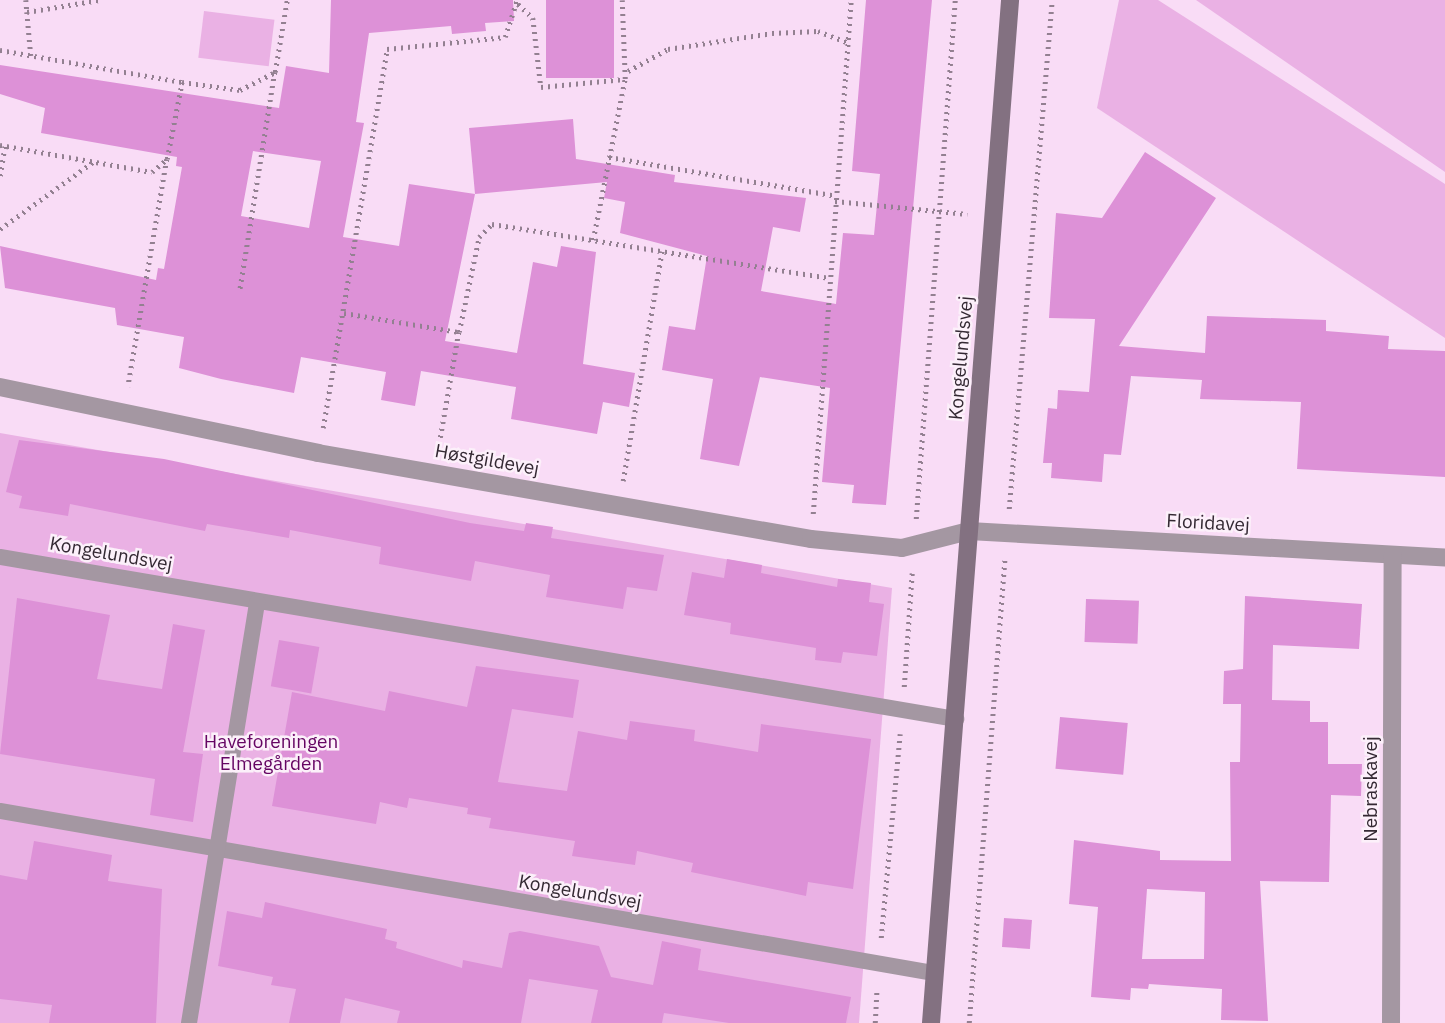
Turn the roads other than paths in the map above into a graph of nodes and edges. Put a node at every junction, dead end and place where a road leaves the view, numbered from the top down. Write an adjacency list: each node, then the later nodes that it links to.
1 (1010, 0): 3 (street, Kongelundsvej)
2 (0, 387): 3 (street, Høstgildevej)
3 (969, 531): 4 (street, Floridavej); 8 (street, Kongelundsvej)
4 (1393, 555): 6 (street, Floridavej); 14 (street, Nebraskavej)
5 (0, 557): 7 (lane, Kongelundsvej)
6 (1445, 558)
7 (257, 601): 8 (lane, Kongelundsvej); 10 (lane)
8 (956, 719): 11 (street, Kongelundsvej)
9 (0, 811): 10 (lane, Kongelundsvej)
10 (219, 852): 11 (lane, Kongelundsvej); 12 (lane)
11 (934, 973): 13 (street, Kongelundsvej)
12 (189, 1023)
13 (931, 1023)
14 (1391, 1023)

